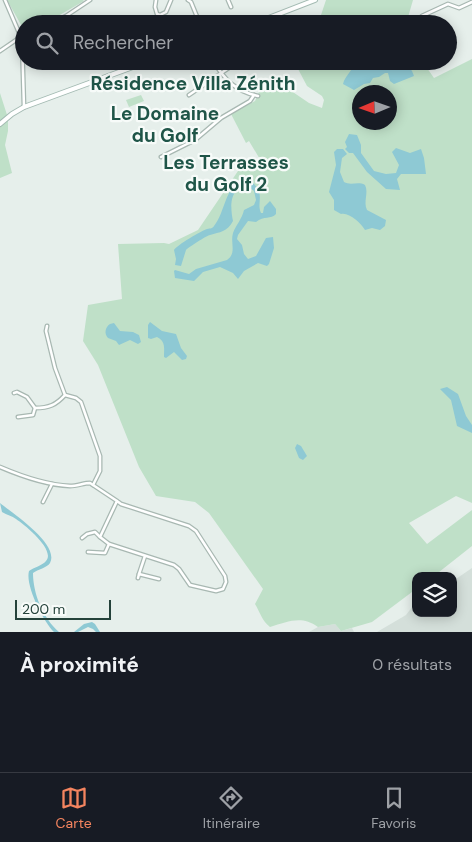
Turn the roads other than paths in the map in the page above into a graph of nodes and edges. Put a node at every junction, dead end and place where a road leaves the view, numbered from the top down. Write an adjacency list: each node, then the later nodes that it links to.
1 (5, 0): 15 (street)
2 (90, 0): 11 (street)
3 (156, 0): 4 (street)
4 (171, 0)
5 (196, 0): 8 (street)
6 (228, 0): 10 (street)
7 (315, 0): 13 (main road)
8 (190, 1): 12 (street)
9 (472, 2): 14 (street)
10 (231, 7)
11 (68, 15)
12 (196, 15)
13 (274, 15)
14 (424, 15)
15 (15, 22)
16 (15, 41): 17 (street)
17 (0, 51)
18 (23, 70): 24 (street)
19 (125, 70): 24 (main road)
20 (218, 70): 22 (street)
21 (227, 70): 22 (street)
22 (221, 74): 23 (street); 26 (street)
23 (189, 95)
24 (24, 107): 25 (main road)
25 (0, 124)
26 (161, 157)
27 (47, 326): 29 (street)
28 (14, 393): 30 (street)
29 (65, 394): 30 (street); 34 (street)
30 (35, 408): 31 (street)
31 (18, 417)
32 (0, 467): 33 (street)
33 (52, 483): 34 (street); 36 (street)
34 (93, 485): 35 (street)
35 (117, 501): 37 (street); 41 (street)
36 (43, 502)
37 (100, 537): 38 (street); 39 (street)
38 (82, 538)
39 (109, 544): 40 (street); 41 (street)
40 (88, 552)
41 (145, 556): 42 (street)
42 (159, 579)

